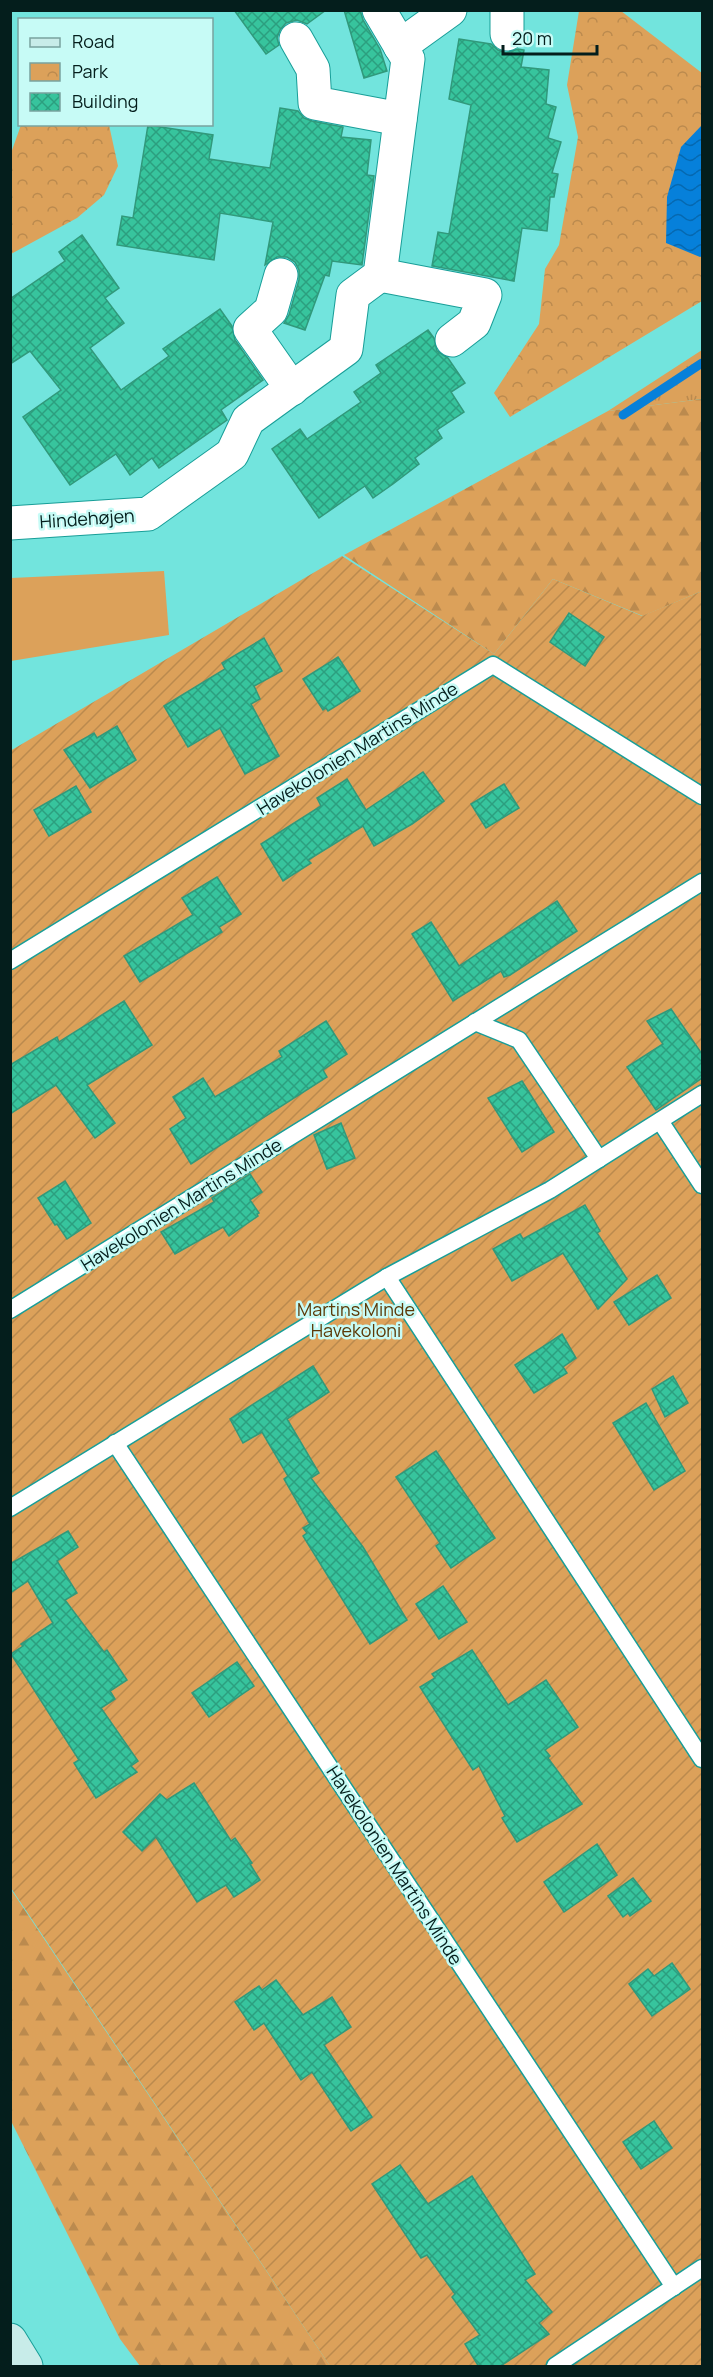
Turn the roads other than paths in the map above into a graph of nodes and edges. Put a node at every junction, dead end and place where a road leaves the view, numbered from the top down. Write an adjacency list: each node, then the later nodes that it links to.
1 (379, 10): 4 (street)
2 (450, 10): 4 (street)
3 (296, 39): 5 (street)
4 (400, 46): 5 (street)
5 (400, 119): 7 (street)
6 (280, 274): 9 (street)
7 (380, 275): 8 (street); 9 (street, Hindehøjen)
8 (452, 340)
9 (292, 389): 10 (street, Hindehøjen)
10 (10, 524)
11 (702, 796): 13 (lane, Havekolonien Martins Minde)
12 (702, 882): 14 (lane, Havekolonien Martins Minde)
13 (10, 961)
14 (475, 1022): 17 (lane); 20 (lane, Havekolonien Martins Minde)
15 (702, 1094): 16 (lane)
16 (660, 1120): 17 (lane); 18 (lane)
17 (599, 1159): 19 (lane)
18 (702, 1185)
19 (387, 1277): 21 (lane); 23 (lane)
20 (10, 1310)
21 (116, 1443): 22 (lane); 25 (lane, Havekolonien Martins Minde)
22 (10, 1508)
23 (702, 1759)
24 (702, 2268): 25 (lane)
25 (674, 2287): 30 (lane)
26 (10, 2340): 29 (main road)
27 (10, 2360): 28 (main road)
28 (13, 2367)
29 (26, 2367)
30 (555, 2367)

